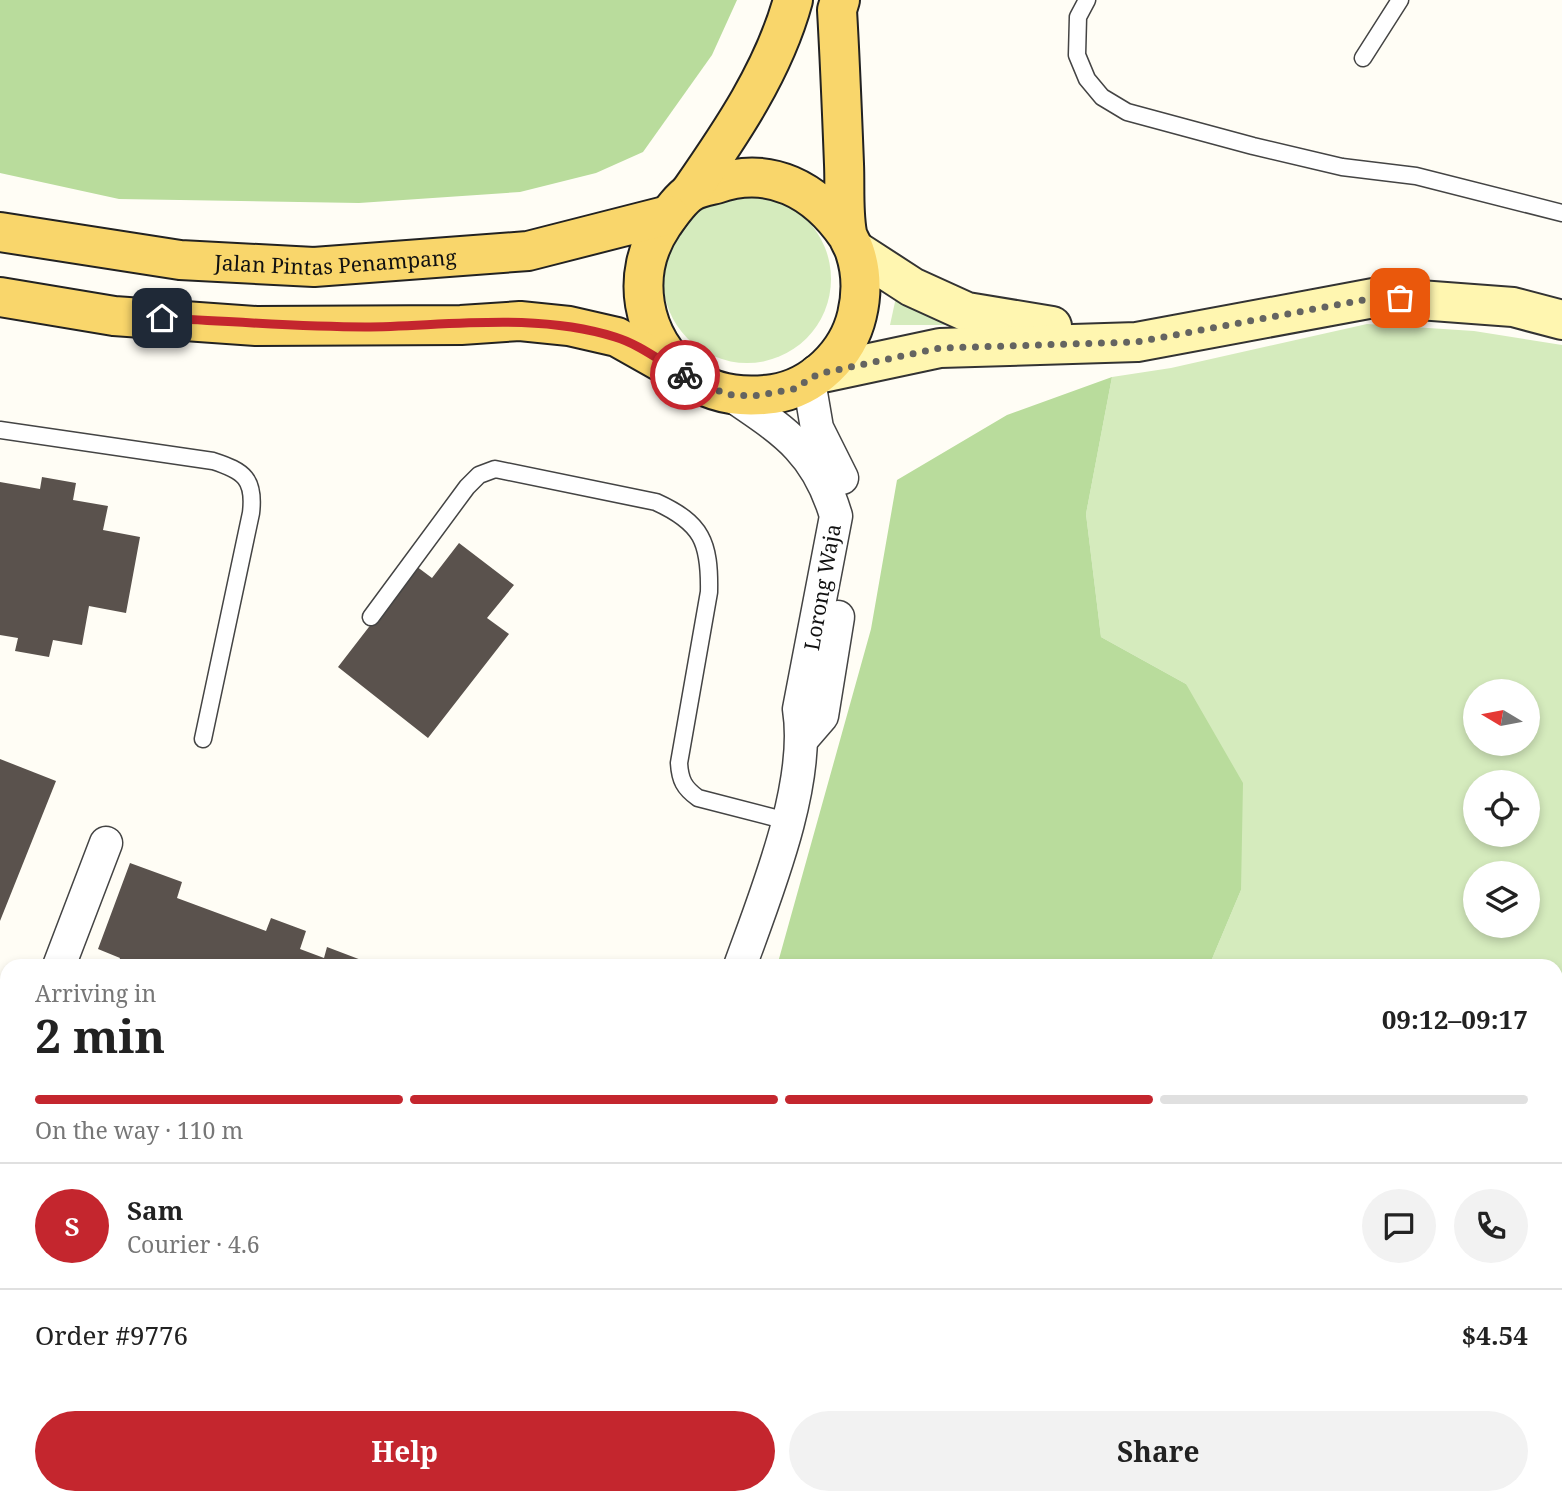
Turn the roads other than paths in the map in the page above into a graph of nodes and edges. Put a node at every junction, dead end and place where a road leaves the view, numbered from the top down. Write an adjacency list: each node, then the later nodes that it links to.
1 (793, 0): 6 (main road)
2 (840, 0): 9 (main road)
3 (1087, 0): 7 (lane)
4 (1400, 0): 5 (lane)
5 (1363, 58)
6 (679, 204): 8 (main road, Jalan Pintas Penampang); 9 (main road); 13 (main road)
7 (1562, 213)
8 (0, 232)
9 (851, 242): 12 (street); 14 (main road)
10 (0, 297): 13 (main road)
11 (1562, 320): 12 (street)
12 (1137, 342): 14 (street)
13 (690, 377): 15 (main road)
14 (813, 378): 15 (main road); 18 (street, Lorong Waja)
15 (732, 395): 18 (street, Lorong Waja)
16 (0, 430): 19 (lane)
17 (371, 617): 20 (lane)
18 (803, 738): 20 (street, Lorong Waja)
19 (203, 739)
20 (787, 821): 23 (street, Lorong Waja)
21 (106, 843): 22 (street)
22 (61, 959)
23 (742, 959)

